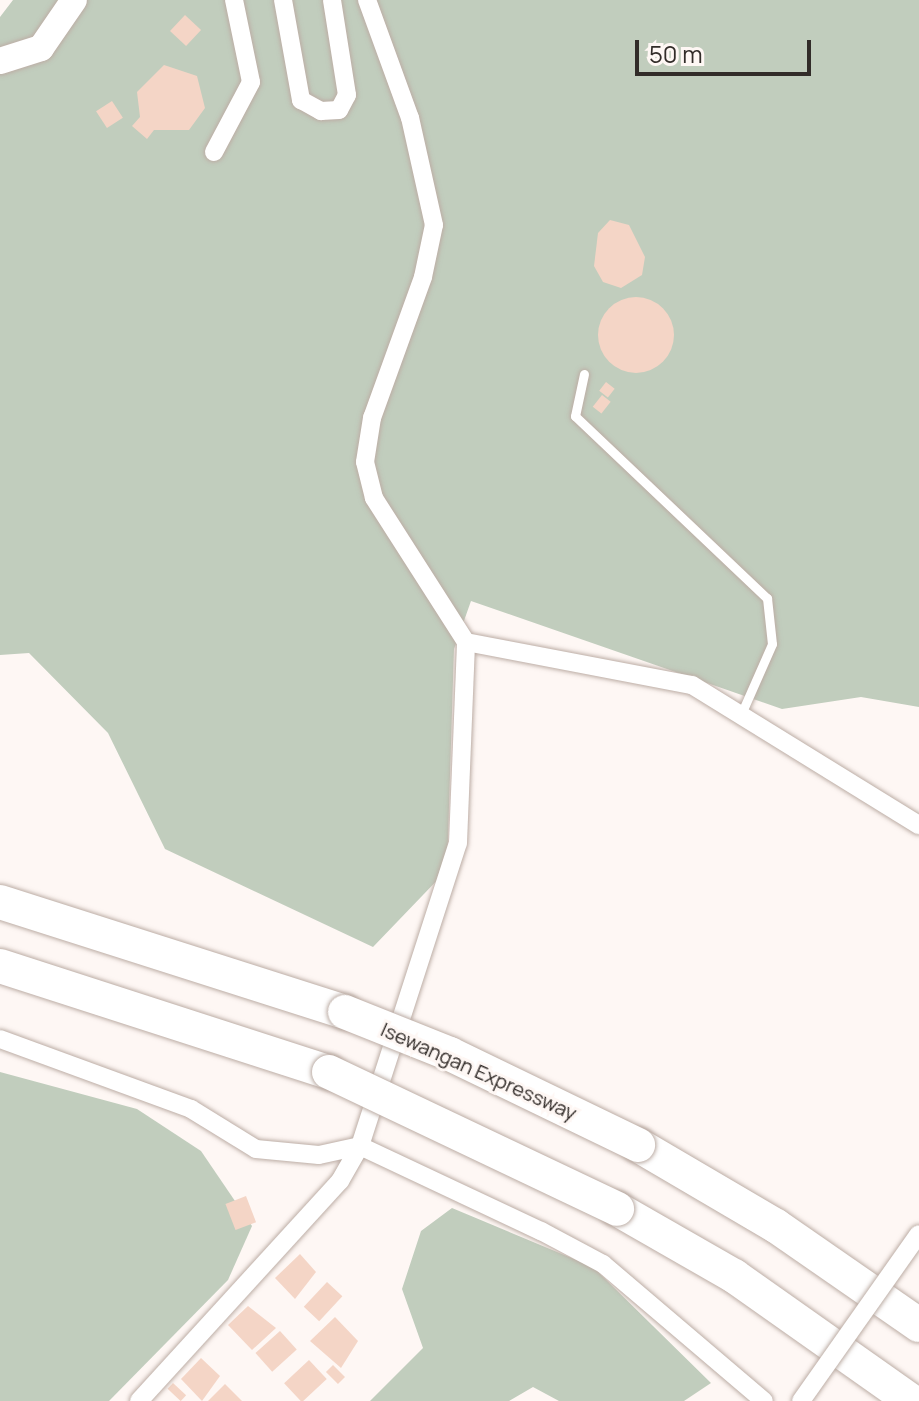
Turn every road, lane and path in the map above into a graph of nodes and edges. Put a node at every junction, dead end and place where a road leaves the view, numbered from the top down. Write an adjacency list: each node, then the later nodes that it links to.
1 (74, 0): 6 (street)
2 (234, 0): 7 (street)
3 (283, 0): 4 (street)
4 (332, 0)
5 (367, 0): 9 (street)
6 (0, 61)
7 (214, 152)
8 (584, 374): 10 (lane)
9 (466, 642): 10 (street); 15 (street)
10 (742, 712): 11 (street)
11 (919, 825)
12 (0, 902): 17 (highway, Isewangan Expressway, bridge)
13 (0, 966): 21 (highway, bridge)
14 (0, 1039): 15 (street)
15 (360, 1146): 18 (street); 19 (street)
16 (919, 1234): 20 (street, bridge)
17 (919, 1325)
18 (139, 1401)
19 (764, 1401)
20 (801, 1401)
21 (911, 1401)

